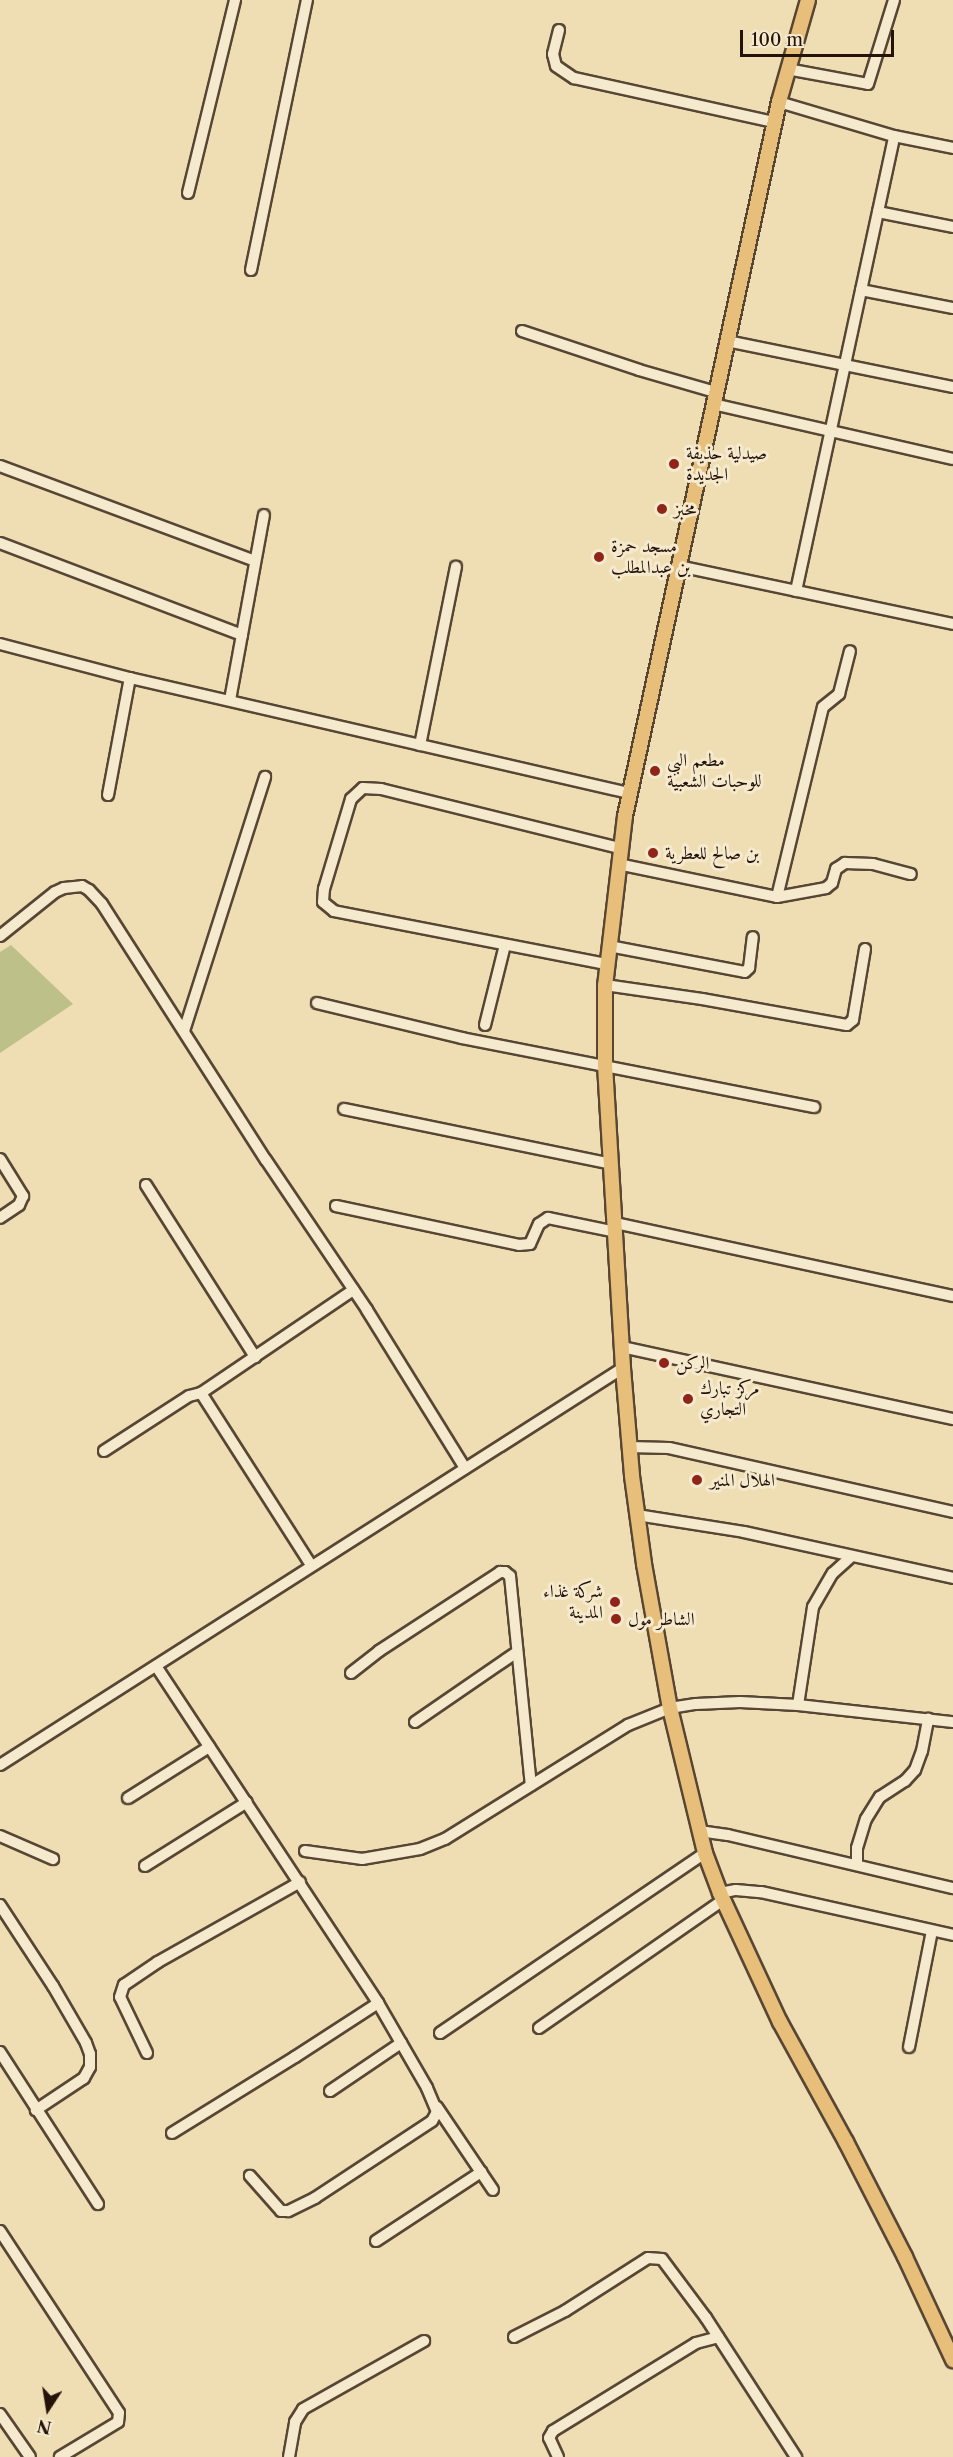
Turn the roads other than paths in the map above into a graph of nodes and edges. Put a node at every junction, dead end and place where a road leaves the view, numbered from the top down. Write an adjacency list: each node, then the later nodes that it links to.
1 (235, 0): 11 (street)
2 (307, 0): 14 (street)
3 (808, 0): 6 (main road)
4 (894, 0): 6 (street)
5 (559, 30): 8 (street)
6 (787, 69): 7 (main road)
7 (779, 102): 8 (main road); 9 (street)
8 (774, 122): 18 (main road)
9 (894, 136): 10 (street); 12 (street)
10 (953, 148)
11 (188, 193)
12 (878, 212): 13 (street); 15 (street)
13 (953, 227)
14 (250, 270)
15 (861, 290): 16 (street); 19 (street)
16 (953, 308)
17 (522, 331): 21 (street)
18 (727, 341): 19 (street); 21 (main road)
19 (846, 364): 20 (street); 22 (street)
20 (953, 387)
21 (714, 398): 22 (street); 28 (main road)
22 (832, 429): 23 (street); 30 (street)
23 (953, 459)
24 (0, 466): 27 (street)
25 (264, 515): 27 (street)
26 (0, 543): 32 (street)
27 (255, 561): 32 (street)
28 (678, 566): 30 (street); 39 (main road)
29 (456, 567): 37 (street)
30 (796, 591): 31 (street)
31 (953, 624)
32 (242, 635): 36 (street)
33 (0, 644): 35 (street)
34 (850, 651): 44 (street)
35 (130, 678): 36 (street); 40 (street)
36 (230, 700): 37 (street)
37 (420, 745): 39 (street)
38 (265, 777): 54 (street)
39 (629, 794): 41 (main road)
40 (108, 795)
41 (621, 848): 42 (main road); 47 (street)
42 (618, 864): 44 (street); 48 (main road)
43 (911, 874): 44 (street)
44 (777, 897)
45 (0, 936): 54 (street)
46 (753, 937): 48 (street)
47 (505, 945): 50 (street); 53 (street)
48 (609, 946): 50 (main road)
49 (865, 949): 51 (street)
50 (606, 964): 51 (main road)
51 (605, 985): 55 (main road)
52 (317, 1003): 55 (street)
53 (485, 1024)
54 (184, 1031): 64 (street)
55 (605, 1065): 56 (street); 59 (main road)
56 (814, 1107)
57 (344, 1109): 59 (street)
58 (0, 1160): 62 (street)
59 (611, 1164): 63 (main road)
60 (146, 1185): 67 (street)
61 (336, 1206): 63 (street)
62 (0, 1218)
63 (615, 1227): 65 (street); 66 (main road)
64 (353, 1290): 67 (street); 73 (street)
65 (953, 1296)
66 (622, 1347): 68 (main road); 70 (street)
67 (255, 1357): 69 (street)
68 (623, 1368): 71 (main road); 73 (street)
69 (201, 1393): 72 (street); 77 (street)
70 (953, 1419)
71 (629, 1447): 74 (street); 75 (main road)
72 (104, 1451)
73 (465, 1468): 77 (street)
74 (953, 1512)
75 (637, 1515): 76 (street); 83 (main road)
76 (852, 1556): 78 (street); 82 (street)
77 (311, 1565): 80 (street)
78 (953, 1578)
79 (517, 1652): 81 (street); 85 (street); 89 (street)
80 (156, 1666): 87 (street); 88 (street)
81 (351, 1673)
82 (798, 1705): 83 (street); 84 (street)
83 (670, 1708): 89 (street); 92 (main road)
84 (928, 1719): 86 (street); 97 (street)
85 (415, 1722)
86 (953, 1722)
87 (209, 1747): 90 (street); 91 (street)
88 (0, 1766)
89 (531, 1785): 94 (street)
90 (128, 1798)
91 (247, 1802): 98 (street); 99 (street)
92 (699, 1831): 95 (main road); 97 (street)
93 (0, 1836): 96 (street)
94 (305, 1851)
95 (705, 1852): 101 (main road); 107 (street)
96 (53, 1860)
97 (857, 1865): 100 (street)
98 (146, 1866)
99 (300, 1882): 105 (street); 111 (street)
100 (953, 1888)
101 (722, 1897): 103 (street); 106 (street); 125 (main road)
102 (0, 1905): 114 (street)
103 (932, 1931): 104 (street); 109 (street)
104 (953, 1935)
105 (378, 2003): 108 (street); 115 (street)
106 (539, 2028)
107 (440, 2033)
108 (401, 2043): 112 (street); 113 (street)
109 (909, 2047)
110 (0, 2052): 114 (street)
111 (147, 2052)
112 (330, 2091)
113 (434, 2102): 116 (street); 117 (street)
114 (36, 2110): 119 (street)
115 (172, 2133)
116 (481, 2172): 118 (street); 121 (street)
117 (250, 2176)
118 (493, 2190)
119 (98, 2204)
120 (0, 2231): 128 (street)
121 (376, 2241)
122 (514, 2337): 123 (street)
123 (718, 2337): 130 (street); 131 (street)
124 (424, 2341): 129 (street)
125 (953, 2360)
126 (0, 2414): 127 (street)
127 (30, 2457)
128 (60, 2457)
129 (289, 2457)
130 (558, 2457)
131 (796, 2457)

